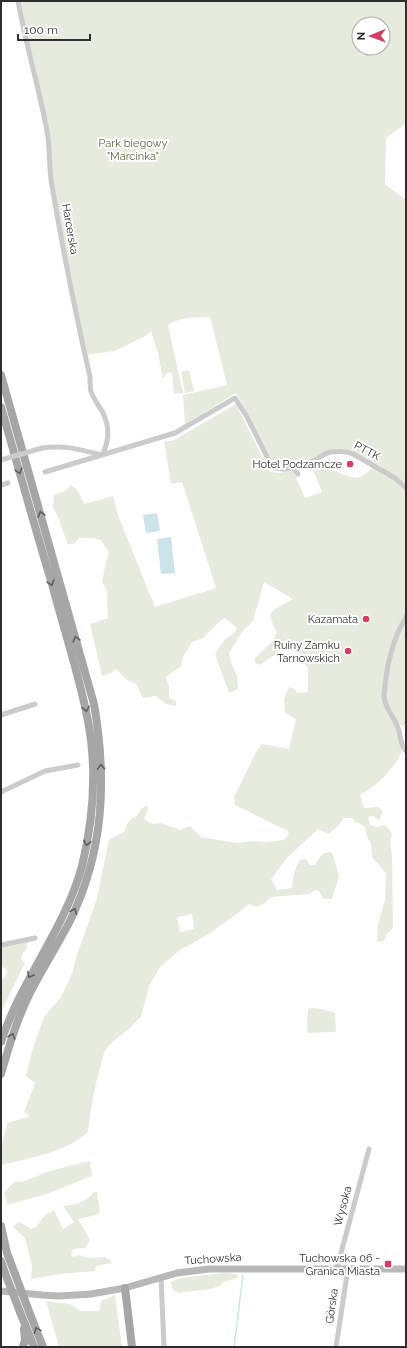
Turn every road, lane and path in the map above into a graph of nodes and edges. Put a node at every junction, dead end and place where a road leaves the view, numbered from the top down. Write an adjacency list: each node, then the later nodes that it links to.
1 (18, 1): 4 (street, Harcerska)
2 (1, 375): 21 (main road, one-way to 2)
3 (1, 407): 20 (main road, one-way to 20)
4 (102, 455): 5 (street, bridge); 6 (street, PTTK); 7 (street)
5 (1, 460)
6 (293, 467): 8 (street); 11 (street, PTTK)
7 (44, 472)
8 (298, 474)
9 (8, 483): 10 (street)
10 (1, 485)
11 (406, 488)
12 (406, 618): 15 (street)
13 (35, 704): 14 (street)
14 (1, 715)
15 (406, 751)
16 (78, 765): 17 (street)
17 (1, 792)
18 (35, 938): 19 (street)
19 (1, 945)
20 (1, 1042)
21 (1, 1074)
22 (368, 1149): 25 (street, Wysoka)
23 (1, 1226): 34 (main road, one-way to 23, bridge)
24 (1, 1261): 31 (main road, bridge)
25 (337, 1268): 26 (main road, Tuchowska); 28 (main road, Tuchowska)
26 (348, 1268): 27 (main road, Tuchowska); 37 (street, Górska)
27 (406, 1269)
28 (161, 1277): 29 (main road, Tuchowska); 36 (street)
29 (125, 1288): 30 (main road, Tuchowska); 35 (main road)
30 (1, 1291)
31 (20, 1312): 32 (main road); 33 (main road)
32 (23, 1347)
33 (34, 1347)
34 (43, 1347)
35 (132, 1347)
36 (164, 1347)
37 (336, 1347)

